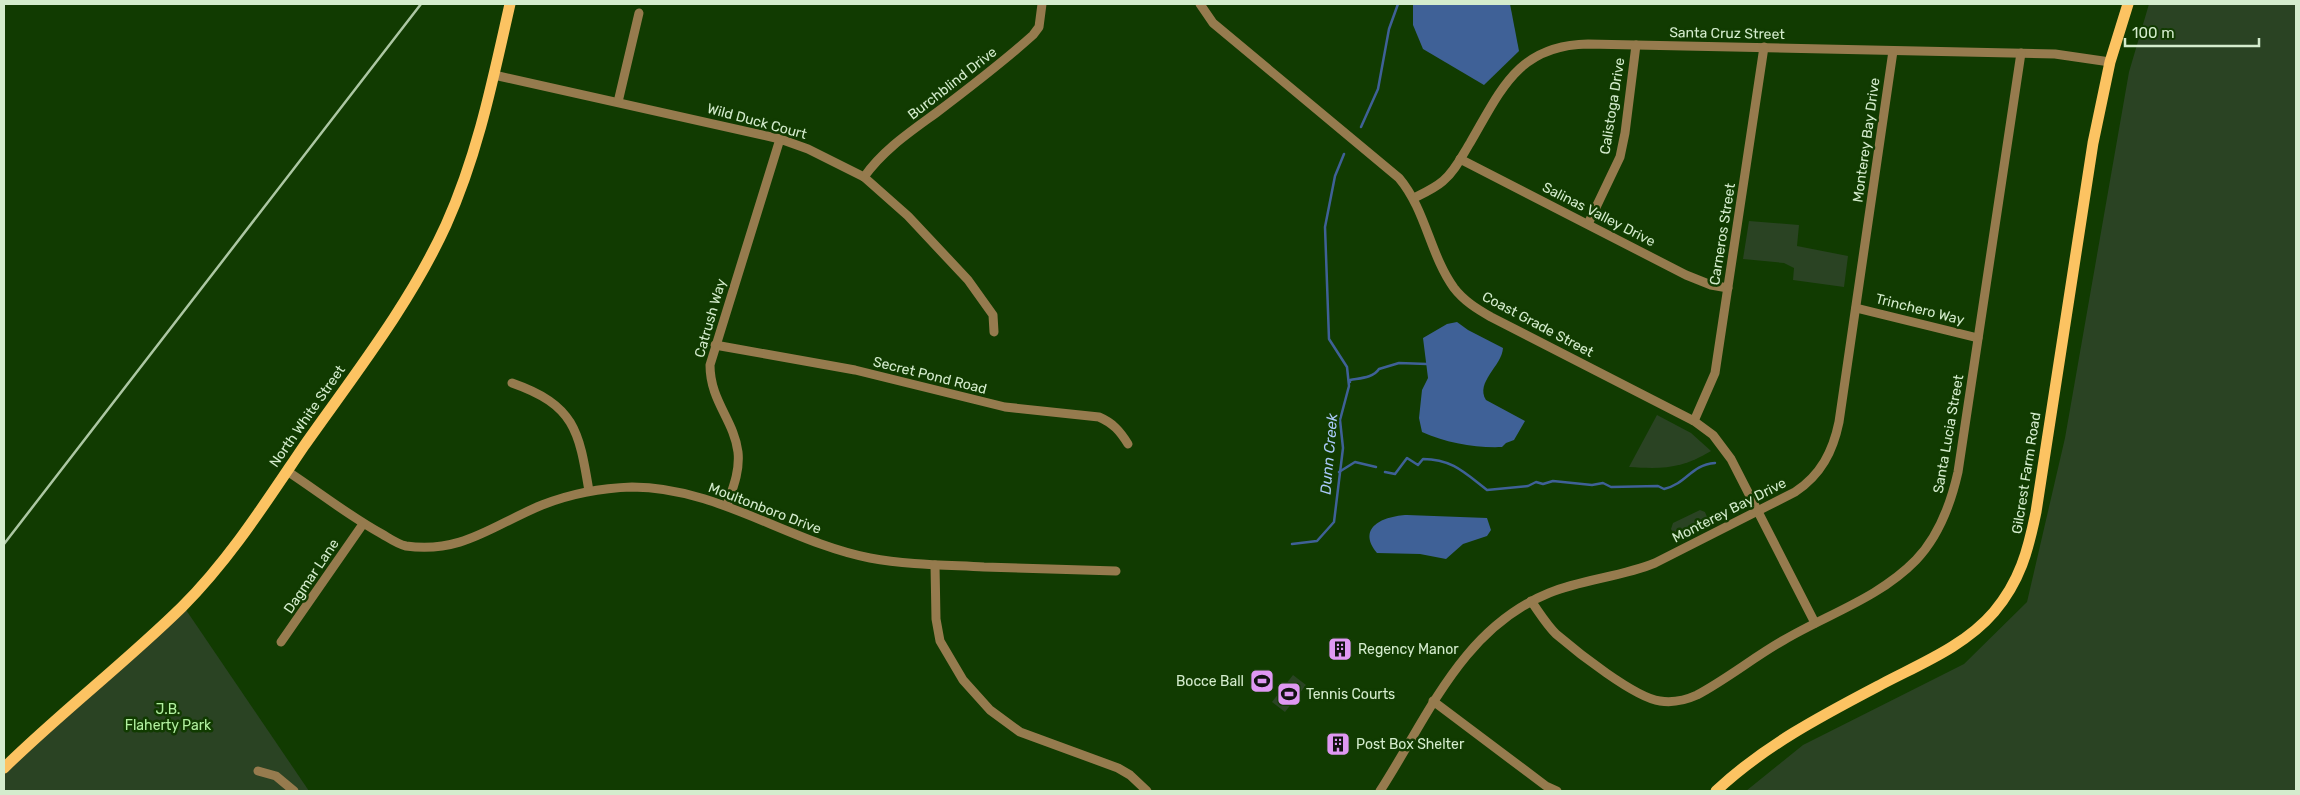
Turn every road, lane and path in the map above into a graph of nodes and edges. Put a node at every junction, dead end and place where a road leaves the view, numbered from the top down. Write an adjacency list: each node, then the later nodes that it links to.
1 (510, 4): 11 (main road, North White Street)
2 (1042, 4): 15 (street, Burchblind Drive)
3 (1200, 4): 16 (street, Coast Grade Street)
4 (2128, 4): 10 (main road, Gilcrest Farm Road)
5 (638, 13): 12 (street)
6 (1636, 45): 7 (street, Santa Cruz Street); 14 (street, Santa Cruz Street); 17 (street, Calistoga Drive)
7 (1764, 47): 8 (street, Santa Cruz Street); 18 (street, Carneros Street)
8 (1893, 51): 9 (street, Santa Cruz Street); 19 (street, Monterey Bay Drive)
9 (2020, 53): 10 (street, Santa Cruz Street); 21 (street, Santa Lucia Street)
10 (2110, 62): 44 (main road, Gilcrest Farm Road)
11 (494, 75): 12 (street, Wild Duck Court); 26 (main road, North White Street)
12 (618, 102): 13 (street, Wild Duck Court)
13 (780, 139): 15 (street, Wild Duck Court); 22 (street, Catrush Way)
14 (1460, 160): 16 (street, Santa Cruz Street); 17 (street, Salinas Valley Drive)
15 (864, 177): 20 (street, Wild Duck Court)
16 (1414, 198): 24 (street, Coast Grade Street)
17 (1588, 224): 18 (street, Salinas Valley Drive)
18 (1728, 288): 24 (street, Carneros Street)
19 (1856, 308): 21 (street, Trinchero Way); 29 (street, Monterey Bay Drive)
20 (994, 332)
21 (1978, 338): 34 (street, Santa Lucia Street)
22 (715, 345): 25 (street, Secret Pond Road); 28 (street, Catrush Way)
23 (512, 383): 27 (street)
24 (1694, 420): 29 (street, Coast Grade Street)
25 (1128, 444)
26 (287, 471): 30 (street, Moultonboro Drive); 37 (main road, North White Street)
27 (589, 491): 28 (street, Moultonboro Drive); 30 (street, Moultonboro Drive)
28 (728, 505): 31 (street, Moultonboro Drive)
29 (1757, 511): 33 (street, Monterey Bay Drive); 34 (street, Coast Grade Street)
30 (363, 524): 35 (street, Dagmar Lane)
31 (935, 566): 32 (street, Moultonboro Drive); 41 (street)
32 (1116, 571)
33 (1531, 600): 34 (street, Santa Lucia Street); 36 (street, Monterey Bay Drive)
34 (1815, 623)
35 (281, 642)
36 (1433, 701): 39 (street); 42 (street, Monterey Bay Drive)
37 (4, 768)
38 (258, 771): 40 (street)
39 (1548, 788): 43 (street)
40 (294, 791)
41 (1147, 791)
42 (1380, 791)
43 (1557, 791)
44 (1716, 791)

